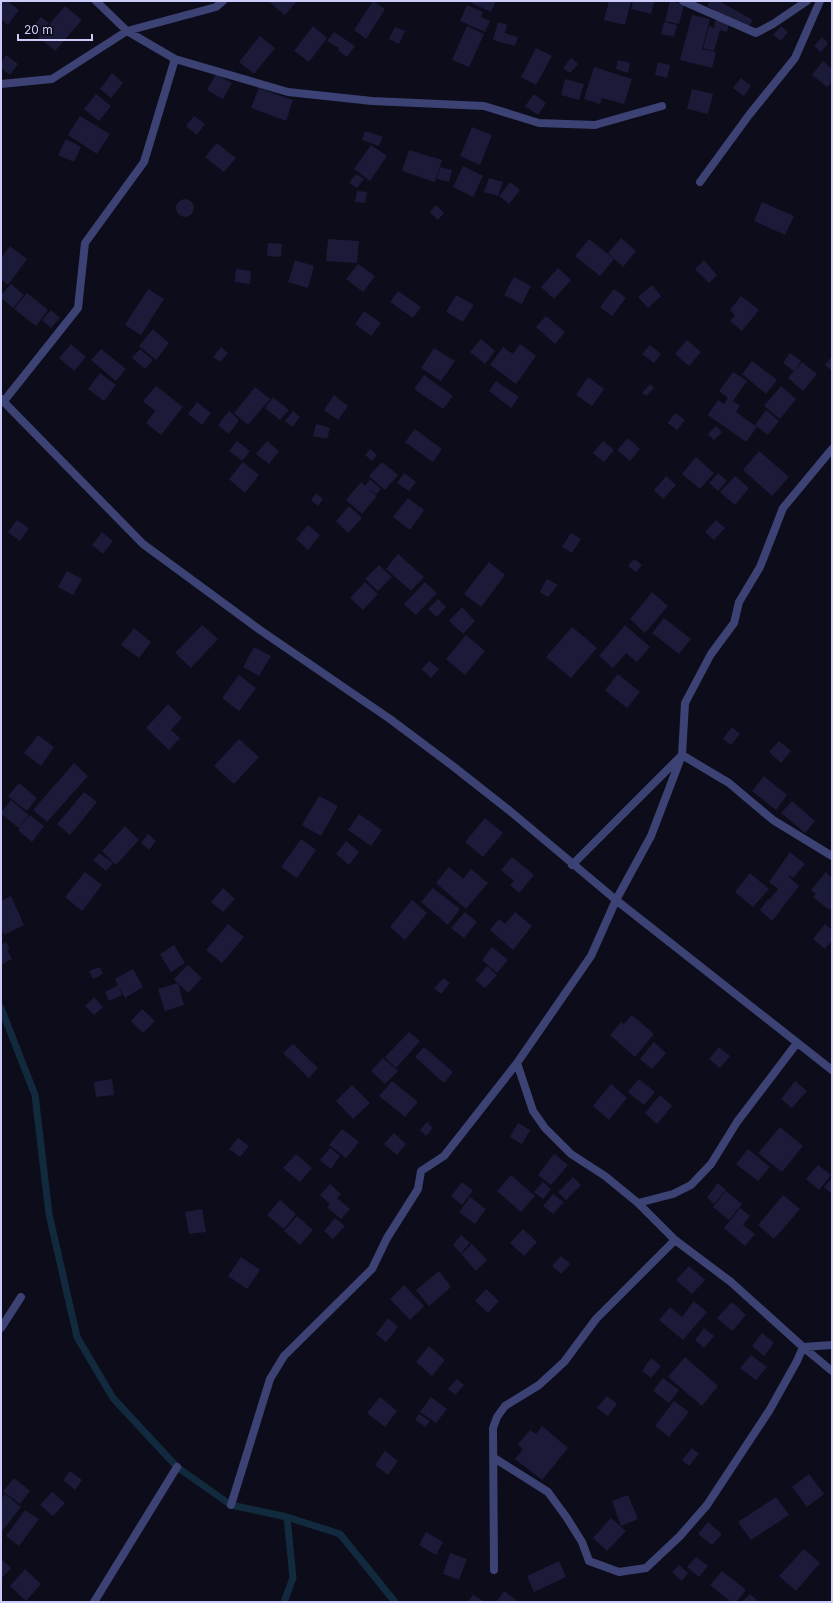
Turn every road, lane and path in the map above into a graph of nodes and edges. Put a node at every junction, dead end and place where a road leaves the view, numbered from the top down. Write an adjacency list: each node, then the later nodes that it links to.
1 (96, 1): 6 (street)
2 (223, 1): 6 (street)
3 (683, 1): 4 (street)
4 (807, 1)
5 (820, 1): 10 (street)
6 (127, 31): 7 (street); 8 (street)
7 (175, 59): 9 (street); 11 (street)
8 (1, 84)
9 (662, 106)
10 (700, 182)
11 (2, 400): 15 (street)
12 (832, 449): 13 (street)
13 (682, 755): 14 (street); 15 (street); 16 (street)
14 (832, 856)
15 (572, 865): 16 (street)
16 (616, 900): 17 (street); 18 (street)
17 (797, 1043): 19 (street); 20 (street)
18 (517, 1063): 20 (street); 29 (street)
19 (831, 1068)
20 (638, 1203): 21 (street)
21 (675, 1240): 25 (street); 27 (street)
22 (21, 1297): 23 (street)
23 (1, 1328)
24 (832, 1345): 25 (street)
25 (803, 1347): 26 (street); 27 (street)
26 (832, 1370)
27 (494, 1458): 30 (street)
28 (177, 1467): 31 (street)
29 (231, 1505)
30 (494, 1570)
31 (94, 1602)

